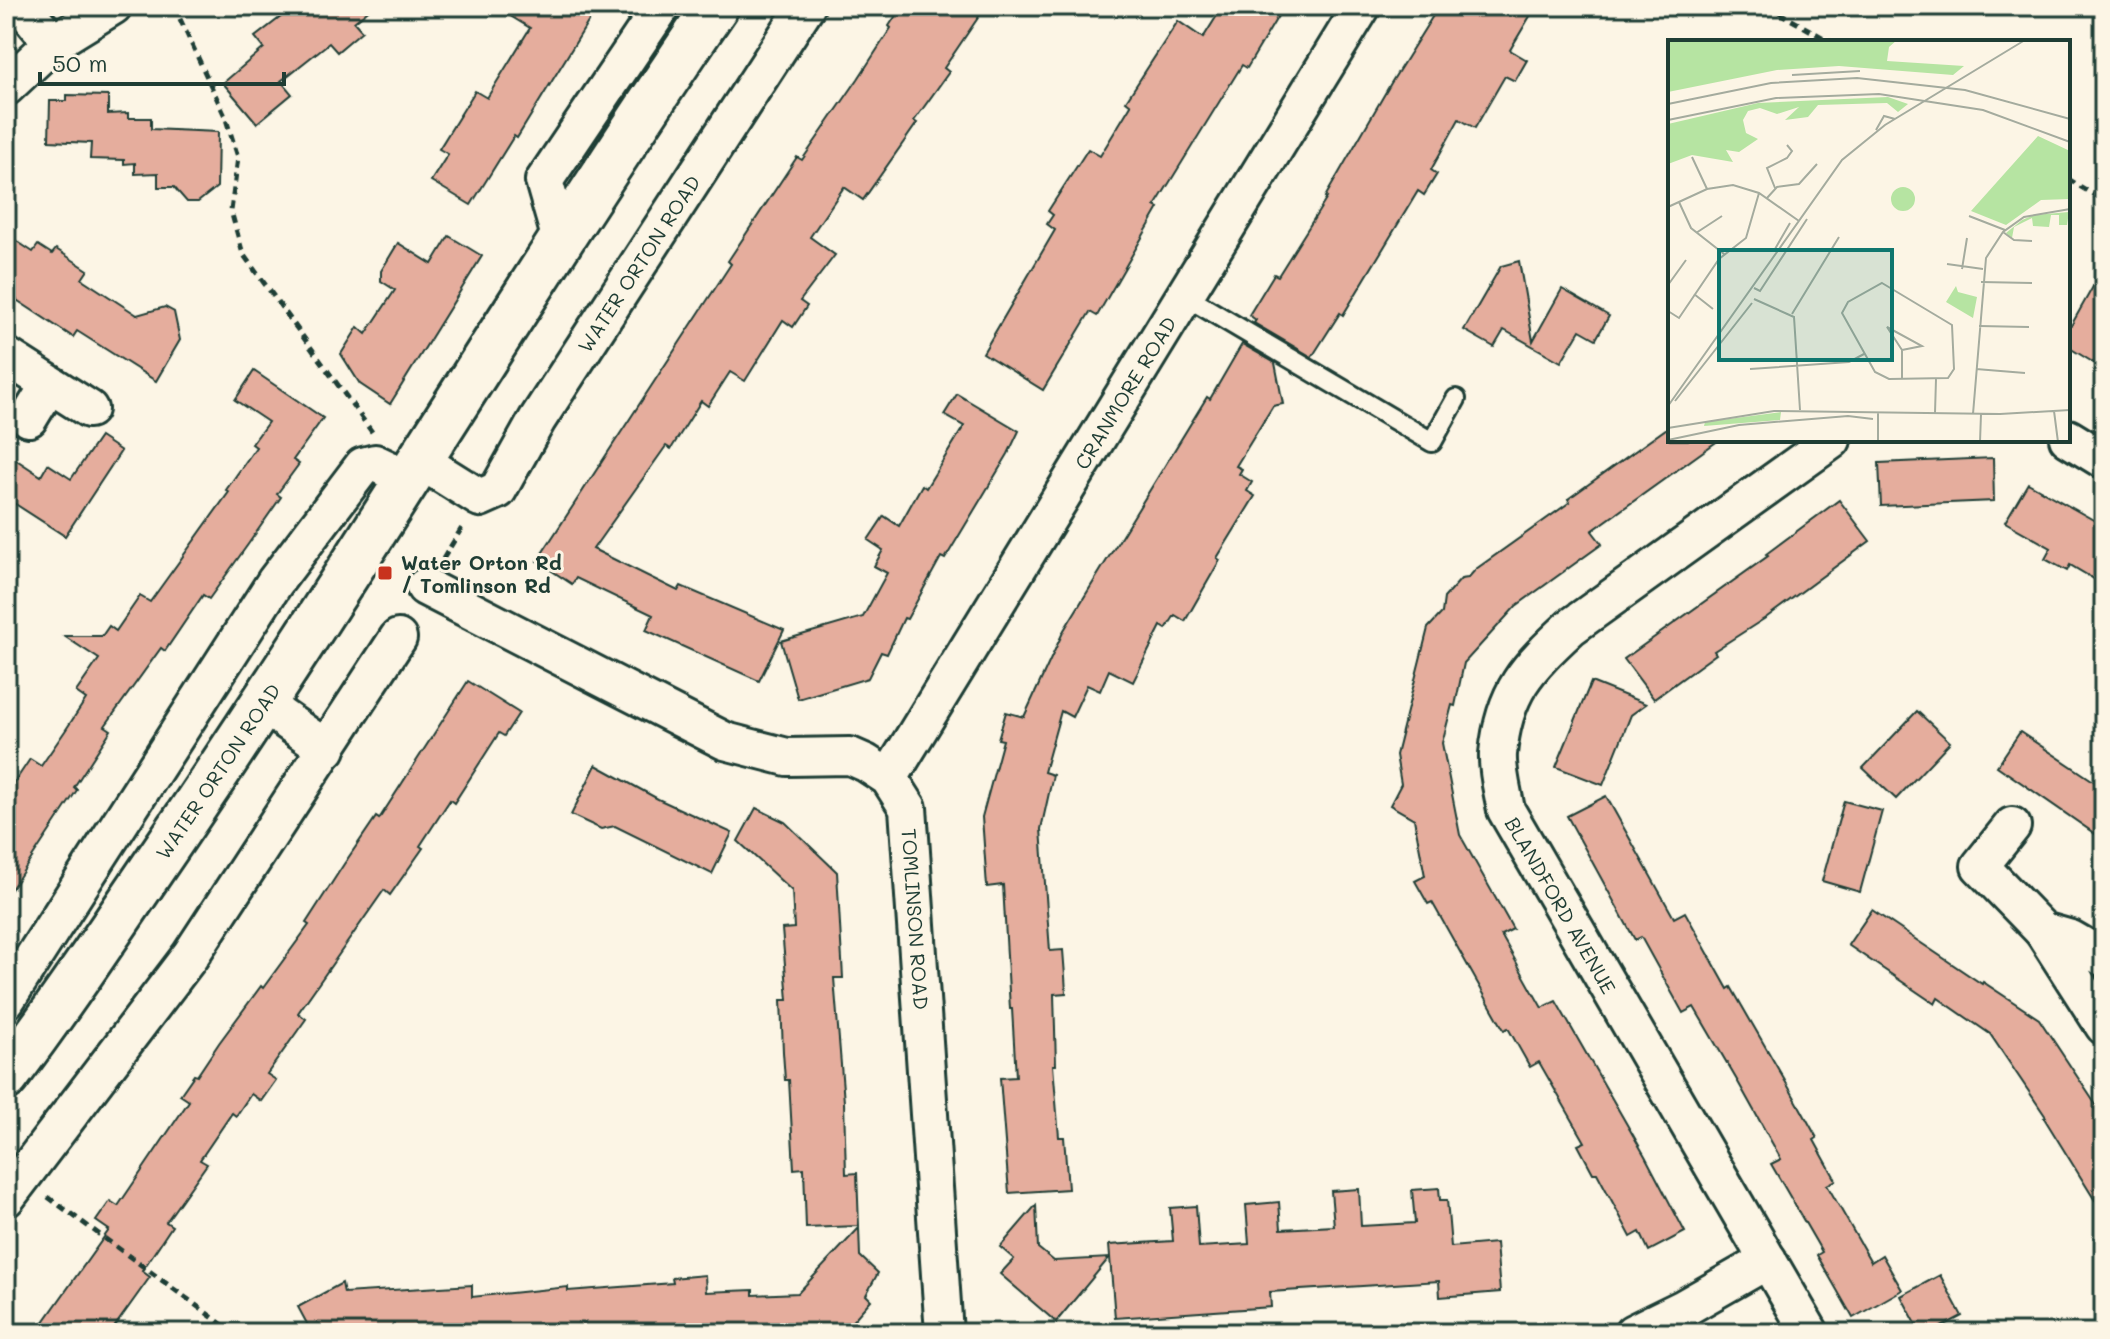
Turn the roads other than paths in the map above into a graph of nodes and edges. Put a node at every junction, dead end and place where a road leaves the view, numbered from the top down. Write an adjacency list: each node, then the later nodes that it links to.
1 (22, 6): 7 (street)
2 (113, 6): 7 (street)
3 (662, 6): 6 (street); 9 (street)
4 (806, 6): 19 (street, WATER ORTON ROAD)
5 (1362, 6): 10 (street, CRANMORE ROAD)
6 (710, 15): 9 (main road, WATER ORTON ROAD)
7 (53, 43): 8 (street)
8 (6, 87)
9 (561, 240): 19 (main road, WATER ORTON ROAD)
10 (1185, 296): 13 (lane); 24 (street, CRANMORE ROAD)
11 (6, 356): 12 (street)
12 (49, 385): 14 (street); 15 (street)
13 (1456, 399)
14 (89, 409)
15 (29, 418)
16 (2070, 439): 18 (street)
17 (1829, 442): 33 (street, BLANDFORD AVENUE)
18 (2104, 460)
19 (402, 468): 22 (main road, WATER ORTON ROAD); 28 (street)
20 (425, 587): 24 (street)
21 (398, 638): 23 (street)
22 (264, 705): 23 (street); 29 (main road, WATER ORTON ROAD)
23 (327, 749): 32 (street)
24 (889, 778): 34 (street, TOMLINSON ROAD)
25 (2012, 826): 26 (street)
26 (2043, 931): 27 (street); 30 (street)
27 (2104, 958)
28 (8, 997): 29 (street)
29 (48, 1022): 31 (main road, WATER ORTON ROAD)
30 (2104, 1026)
31 (6, 1077)
32 (14, 1187)
33 (1768, 1260): 35 (street); 36 (street, BLANDFORD AVENUE)
34 (944, 1333)
35 (1633, 1333)
36 (1810, 1333)

